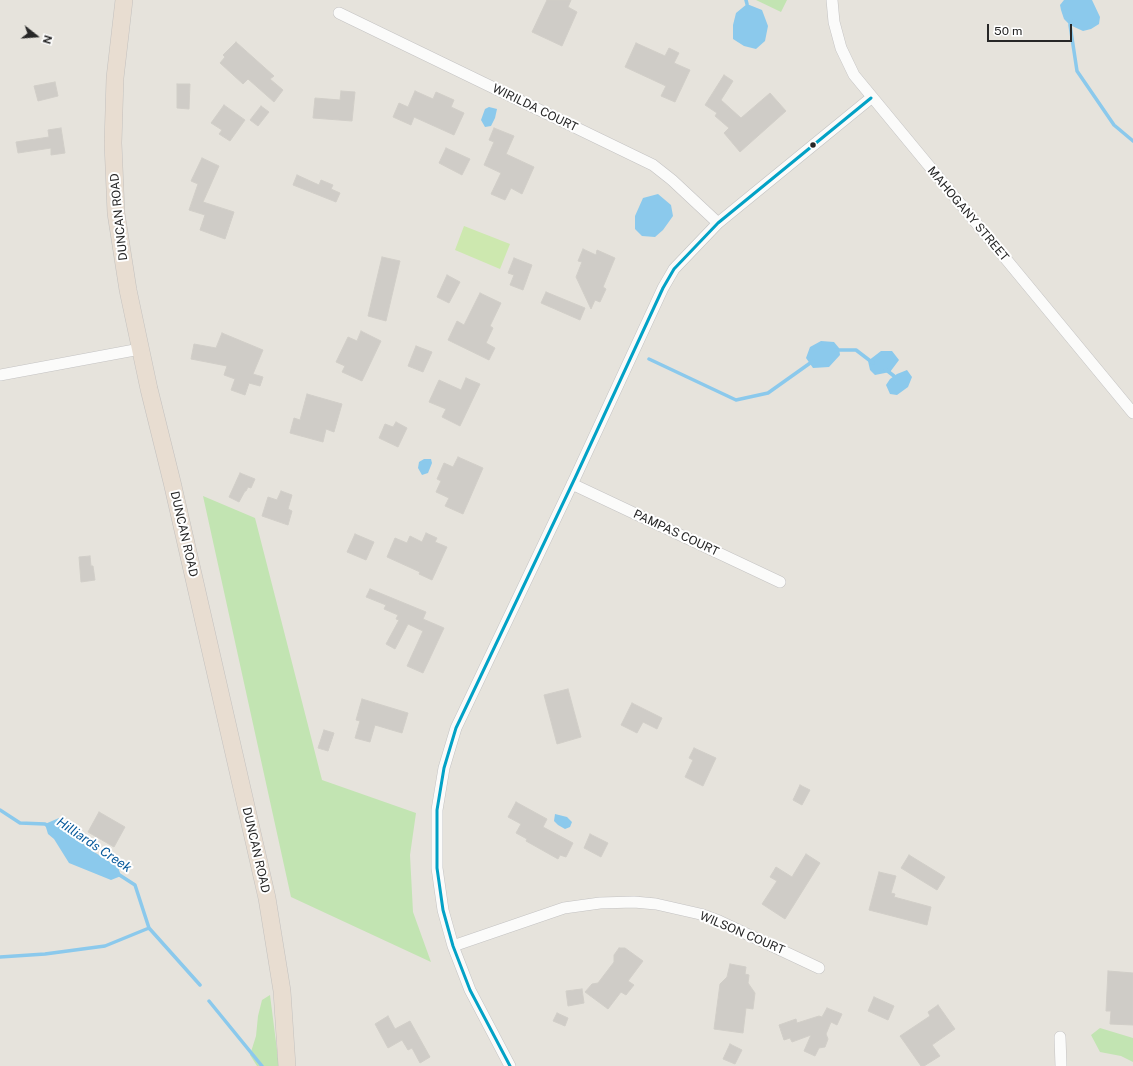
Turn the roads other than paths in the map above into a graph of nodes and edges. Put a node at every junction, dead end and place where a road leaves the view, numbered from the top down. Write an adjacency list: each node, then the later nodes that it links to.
1 (124, 0): 6 (highway, DUNCAN ROAD)
2 (832, 0): 4 (street, MAHOGANY STREET)
3 (339, 12): 5 (street, WIRILDA COURT)
4 (871, 98): 5 (street); 8 (street, MAHOGANY STREET)
5 (718, 223): 9 (street)
6 (140, 349): 7 (street); 14 (highway, DUNCAN ROAD)
7 (0, 375)
8 (1133, 413)
9 (572, 484): 10 (street, PAMPAS COURT); 11 (street)
10 (780, 582)
11 (453, 946): 12 (street, WILSON COURT); 15 (street)
12 (819, 968)
13 (1060, 1037): 16 (street)
14 (287, 1066)
15 (510, 1066)
16 (1061, 1066)

